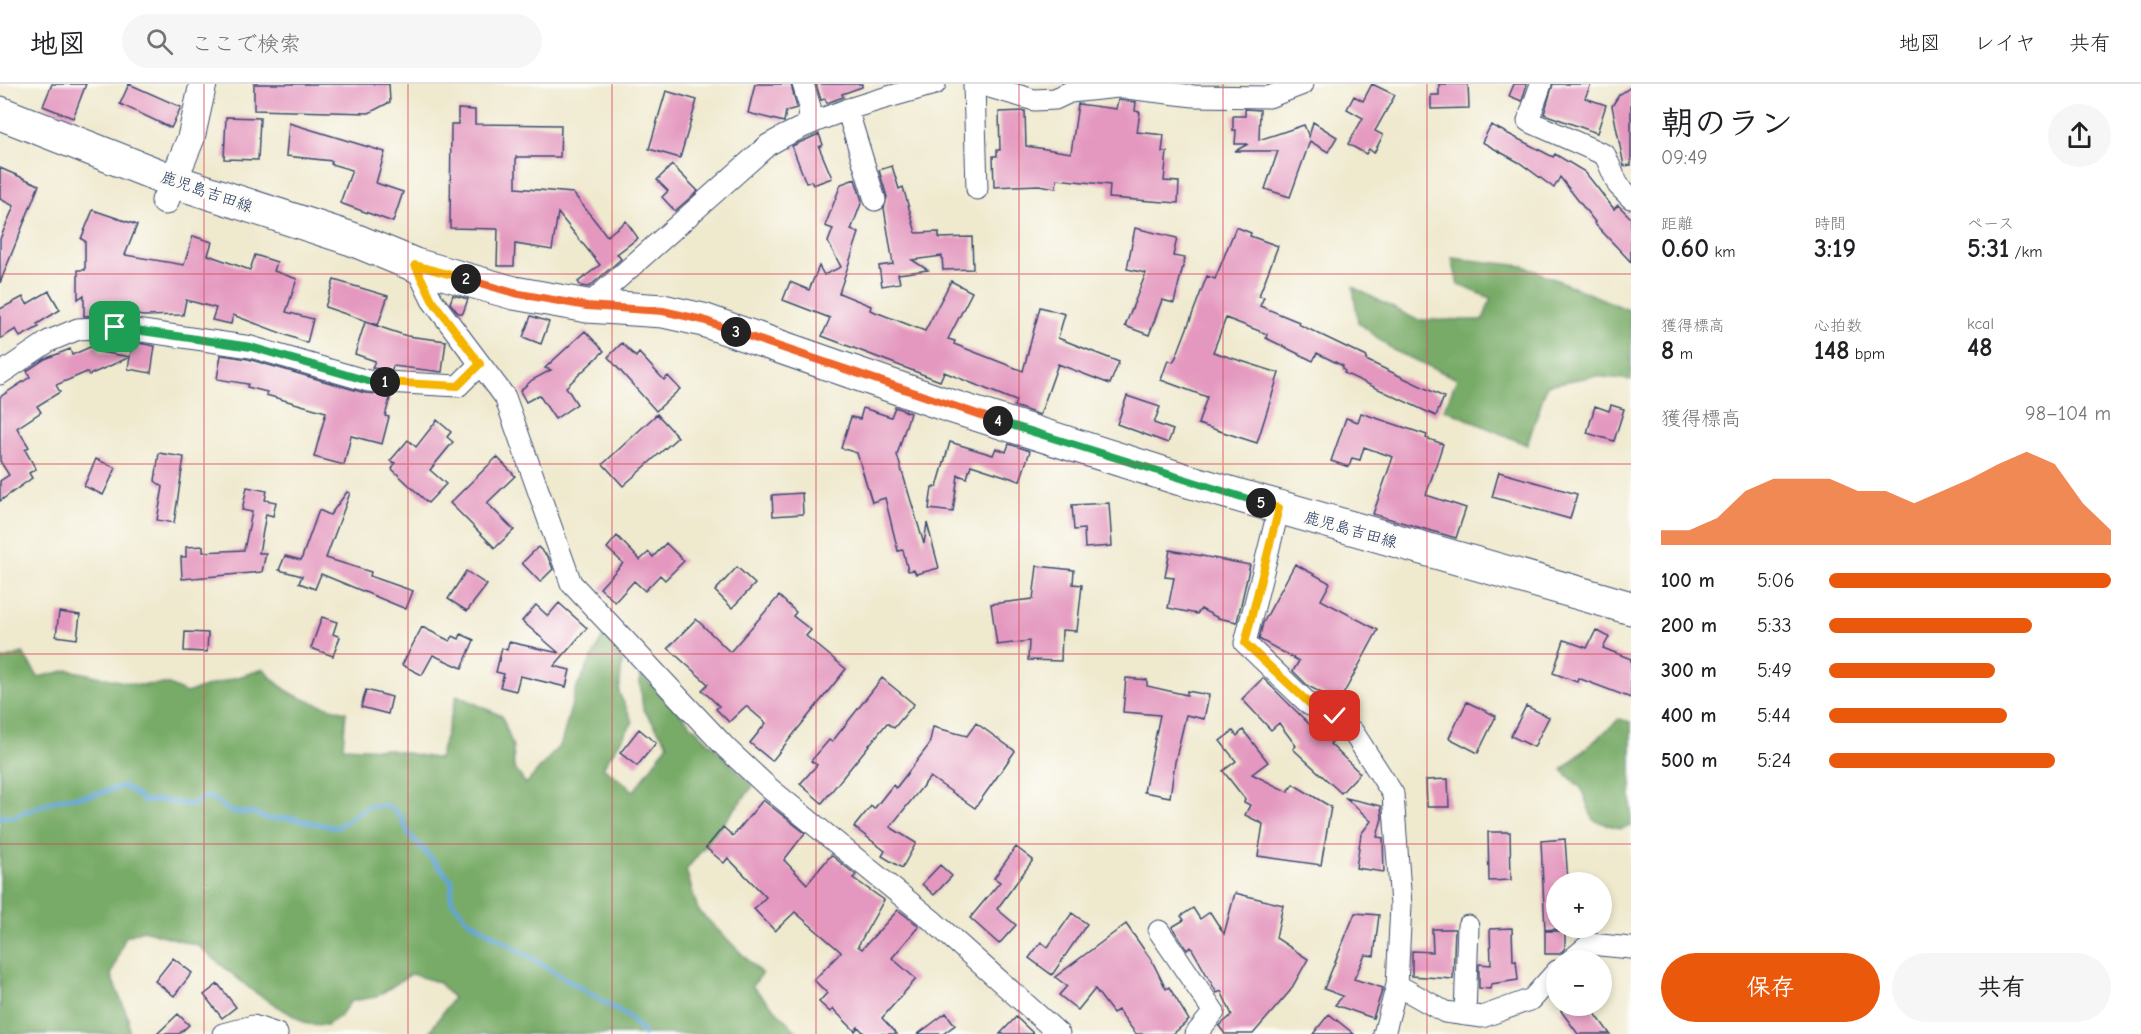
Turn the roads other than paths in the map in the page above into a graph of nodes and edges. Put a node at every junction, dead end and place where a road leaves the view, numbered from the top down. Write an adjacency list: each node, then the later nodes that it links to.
1 (203, 84): 15 (street)
2 (803, 84): 12 (street)
3 (935, 84): 10 (street)
4 (974, 84): 14 (street)
5 (979, 84): 9 (street)
6 (1302, 84): 8 (street)
7 (1541, 84): 16 (street)
8 (1151, 87): 9 (street)
9 (1071, 88)
10 (847, 109): 12 (street); 17 (street)
11 (0, 113): 15 (main road, 鹿児島吉田線)
12 (807, 124): 19 (street)
13 (0, 136): 15 (main road, 鹿児島吉田線)
14 (977, 189)
15 (169, 191): 18 (main road, 鹿児島吉田線)
16 (1631, 198)
17 (875, 200)
18 (415, 265): 19 (main road, 鹿児島吉田線); 20 (street)
19 (587, 306): 22 (main road, 鹿児島吉田線)
20 (480, 364): 21 (street); 33 (street)
21 (0, 374)
22 (1279, 508): 23 (main road, 鹿児島吉田線); 29 (street)
23 (1631, 608)
24 (1468, 927): 30 (street)
25 (1159, 931): 34 (street)
26 (1631, 948): 27 (street)
27 (1582, 950)
28 (1546, 983): 30 (street)
29 (1396, 985): 30 (street); 35 (street)
30 (1465, 1015)
31 (223, 1034): 32 (street)
32 (277, 1034)
33 (1059, 1034)
34 (1196, 1034)
35 (1384, 1034)

